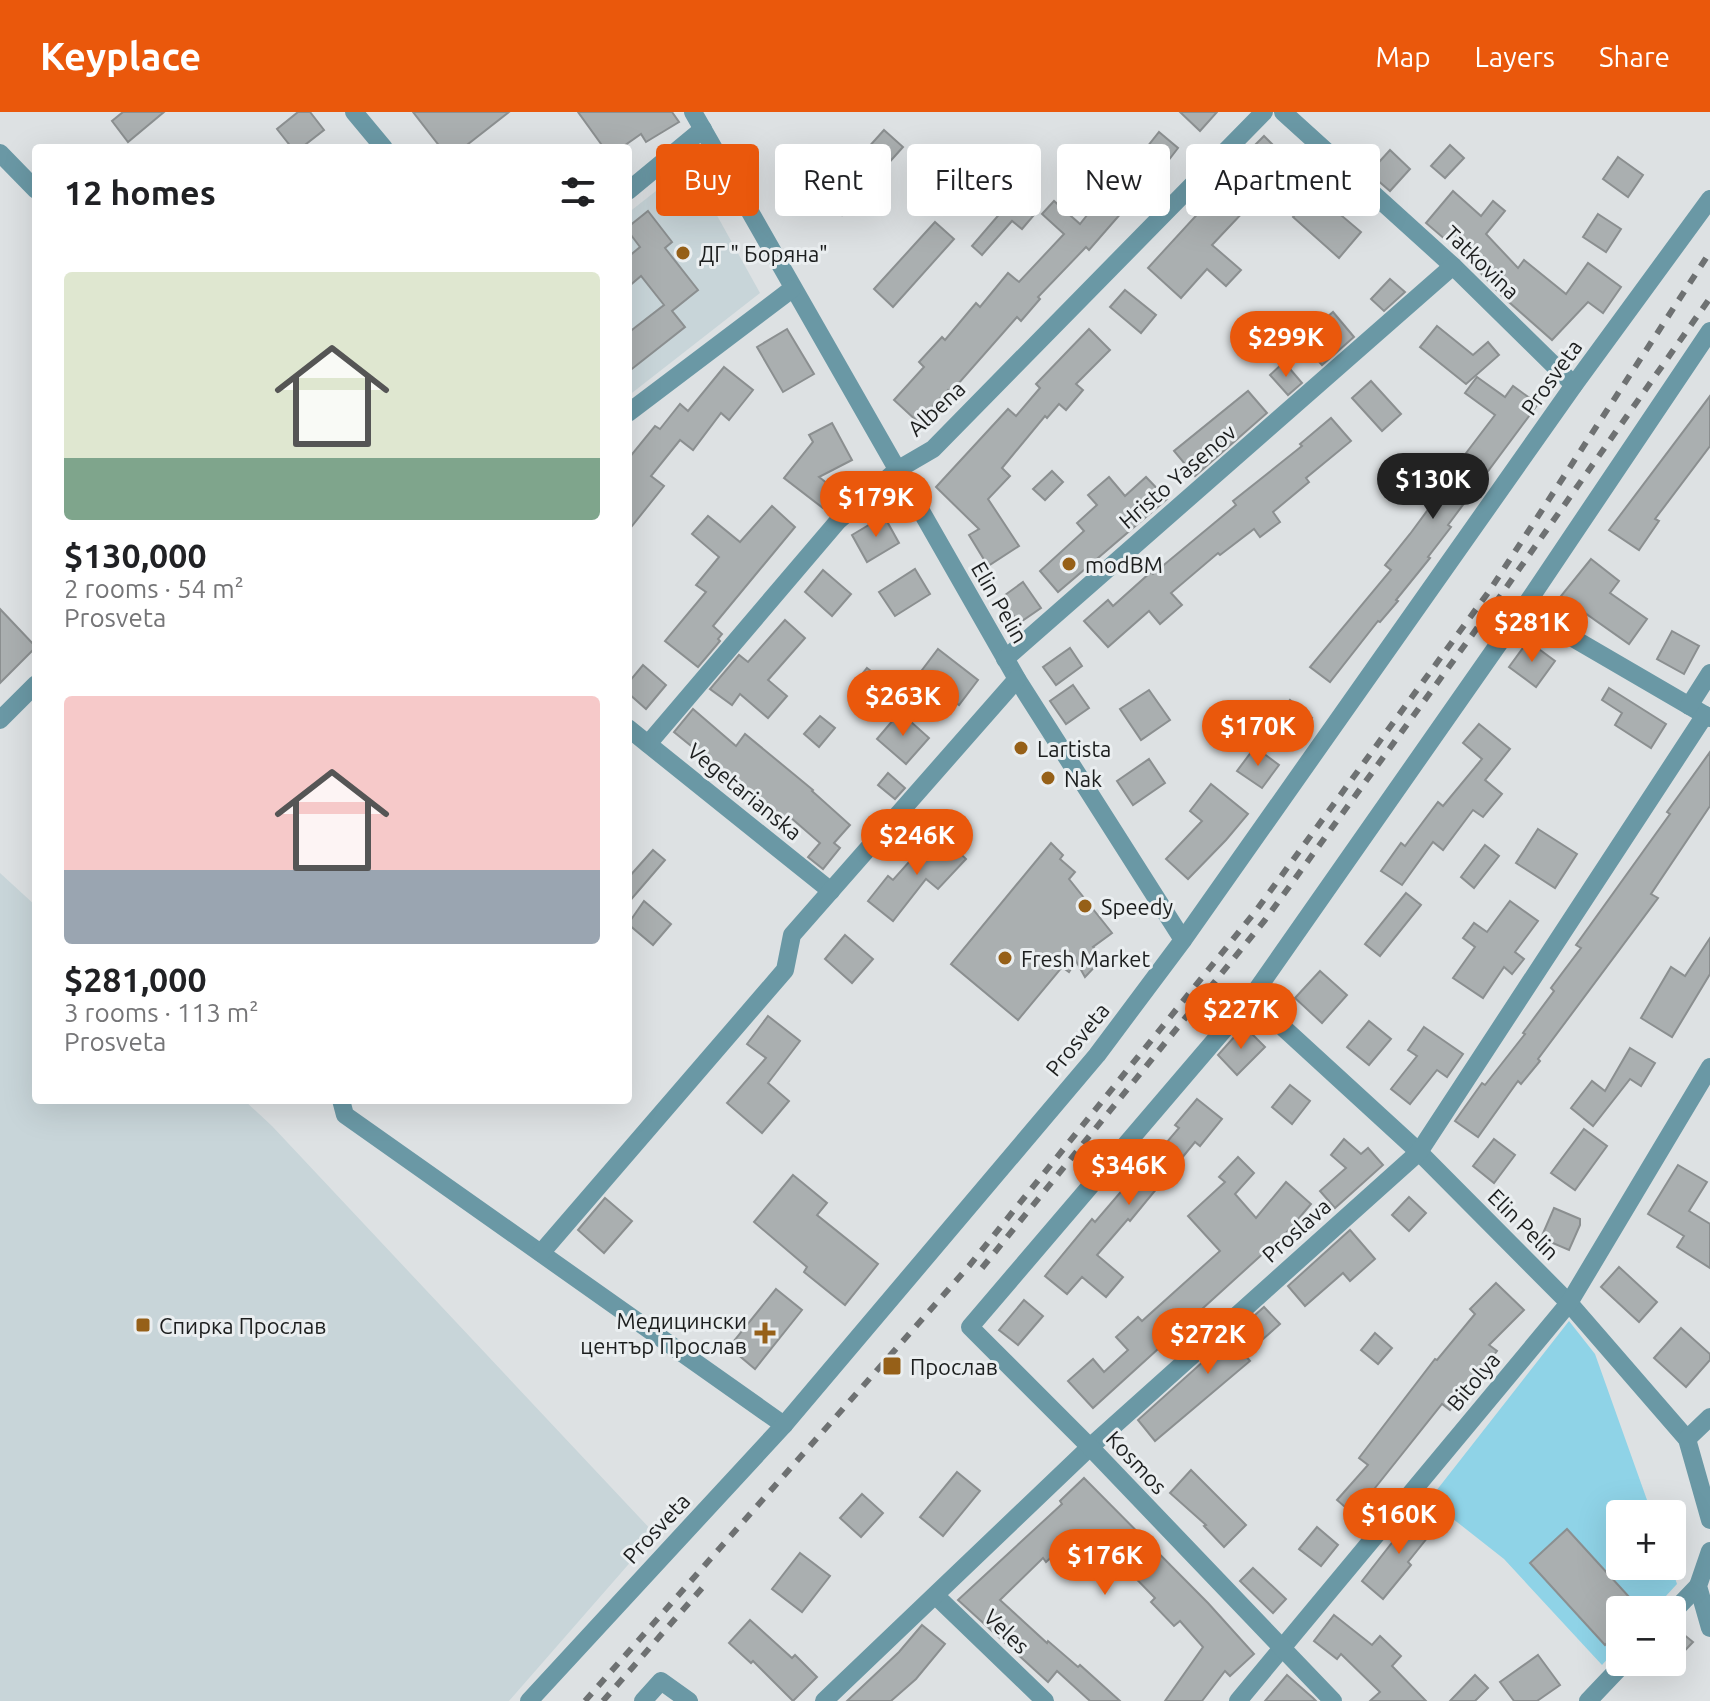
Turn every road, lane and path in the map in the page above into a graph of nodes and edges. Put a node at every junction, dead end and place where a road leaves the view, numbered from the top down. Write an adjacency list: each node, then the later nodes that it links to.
1 (354, 112): 6 (street)
2 (693, 112): 5 (street, Elin Pelin)
3 (1264, 112): 16 (street, Albena)
4 (1283, 112): 11 (street, Tatkovina)
5 (703, 129): 9 (street); 12 (street, Elin Pelin)
6 (381, 144)
7 (0, 153): 8 (street)
8 (32, 186)
9 (632, 188)
10 (1710, 199): 14 (street, Prosveta)
11 (1453, 266): 14 (street, Tatkovina); 18 (street, Hristo Yasenov)
12 (792, 289): 15 (street); 16 (street, Elin Pelin)
13 (1710, 331): 17 (street)
14 (1574, 385): 27 (street, Prosveta)
15 (632, 410)
16 (897, 470): 18 (street, Elin Pelin); 25 (street, Albena)
17 (1523, 609): 22 (street); 28 (street)
18 (1005, 659): 20 (street, Elin Pelin)
19 (1710, 673): 22 (street, Proslava)
20 (1017, 679): 26 (street); 27 (street, Elin Pelin)
21 (32, 688): 23 (street)
22 (1701, 713): 31 (street, Proslava)
23 (1, 718)
24 (632, 731): 25 (street, Vegetarianska)
25 (648, 744): 26 (street, Vegetarianska)
26 (831, 891): 32 (street)
27 (1183, 940): 35 (street, Prosveta)
28 (1251, 998): 31 (street, Elin Pelin); 37 (street, Kosmos)
29 (1710, 1067): 33 (street, Bitolya)
30 (342, 1104): 32 (street)
31 (1419, 1152): 33 (street, Elin Pelin); 37 (street, Proslava)
32 (541, 1253): 35 (street)
33 (1569, 1303): 36 (street, Elin Pelin); 44 (street, Bitolya)
34 (1710, 1417): 36 (street)
35 (784, 1425): 46 (street, Prosveta)
36 (1687, 1439): 38 (street, Elin Pelin)
37 (1090, 1447): 41 (street, Proslava); 44 (street, Kosmos)
38 (1710, 1520)
39 (1710, 1551): 40 (street)
40 (1698, 1586): 42 (street); 43 (street)
41 (936, 1596): 49 (street, Proslava); 50 (street, Veles)
42 (1686, 1598)
43 (1710, 1628)
44 (1281, 1650): 51 (street, Bitolya); 52 (street, Kosmos)
45 (1612, 1676): 53 (street)
46 (529, 1701)
47 (643, 1701): 48 (street)
48 (689, 1701)
49 (824, 1701)
50 (1045, 1701)
51 (1238, 1701)
52 (1333, 1701)
53 (1588, 1701)

